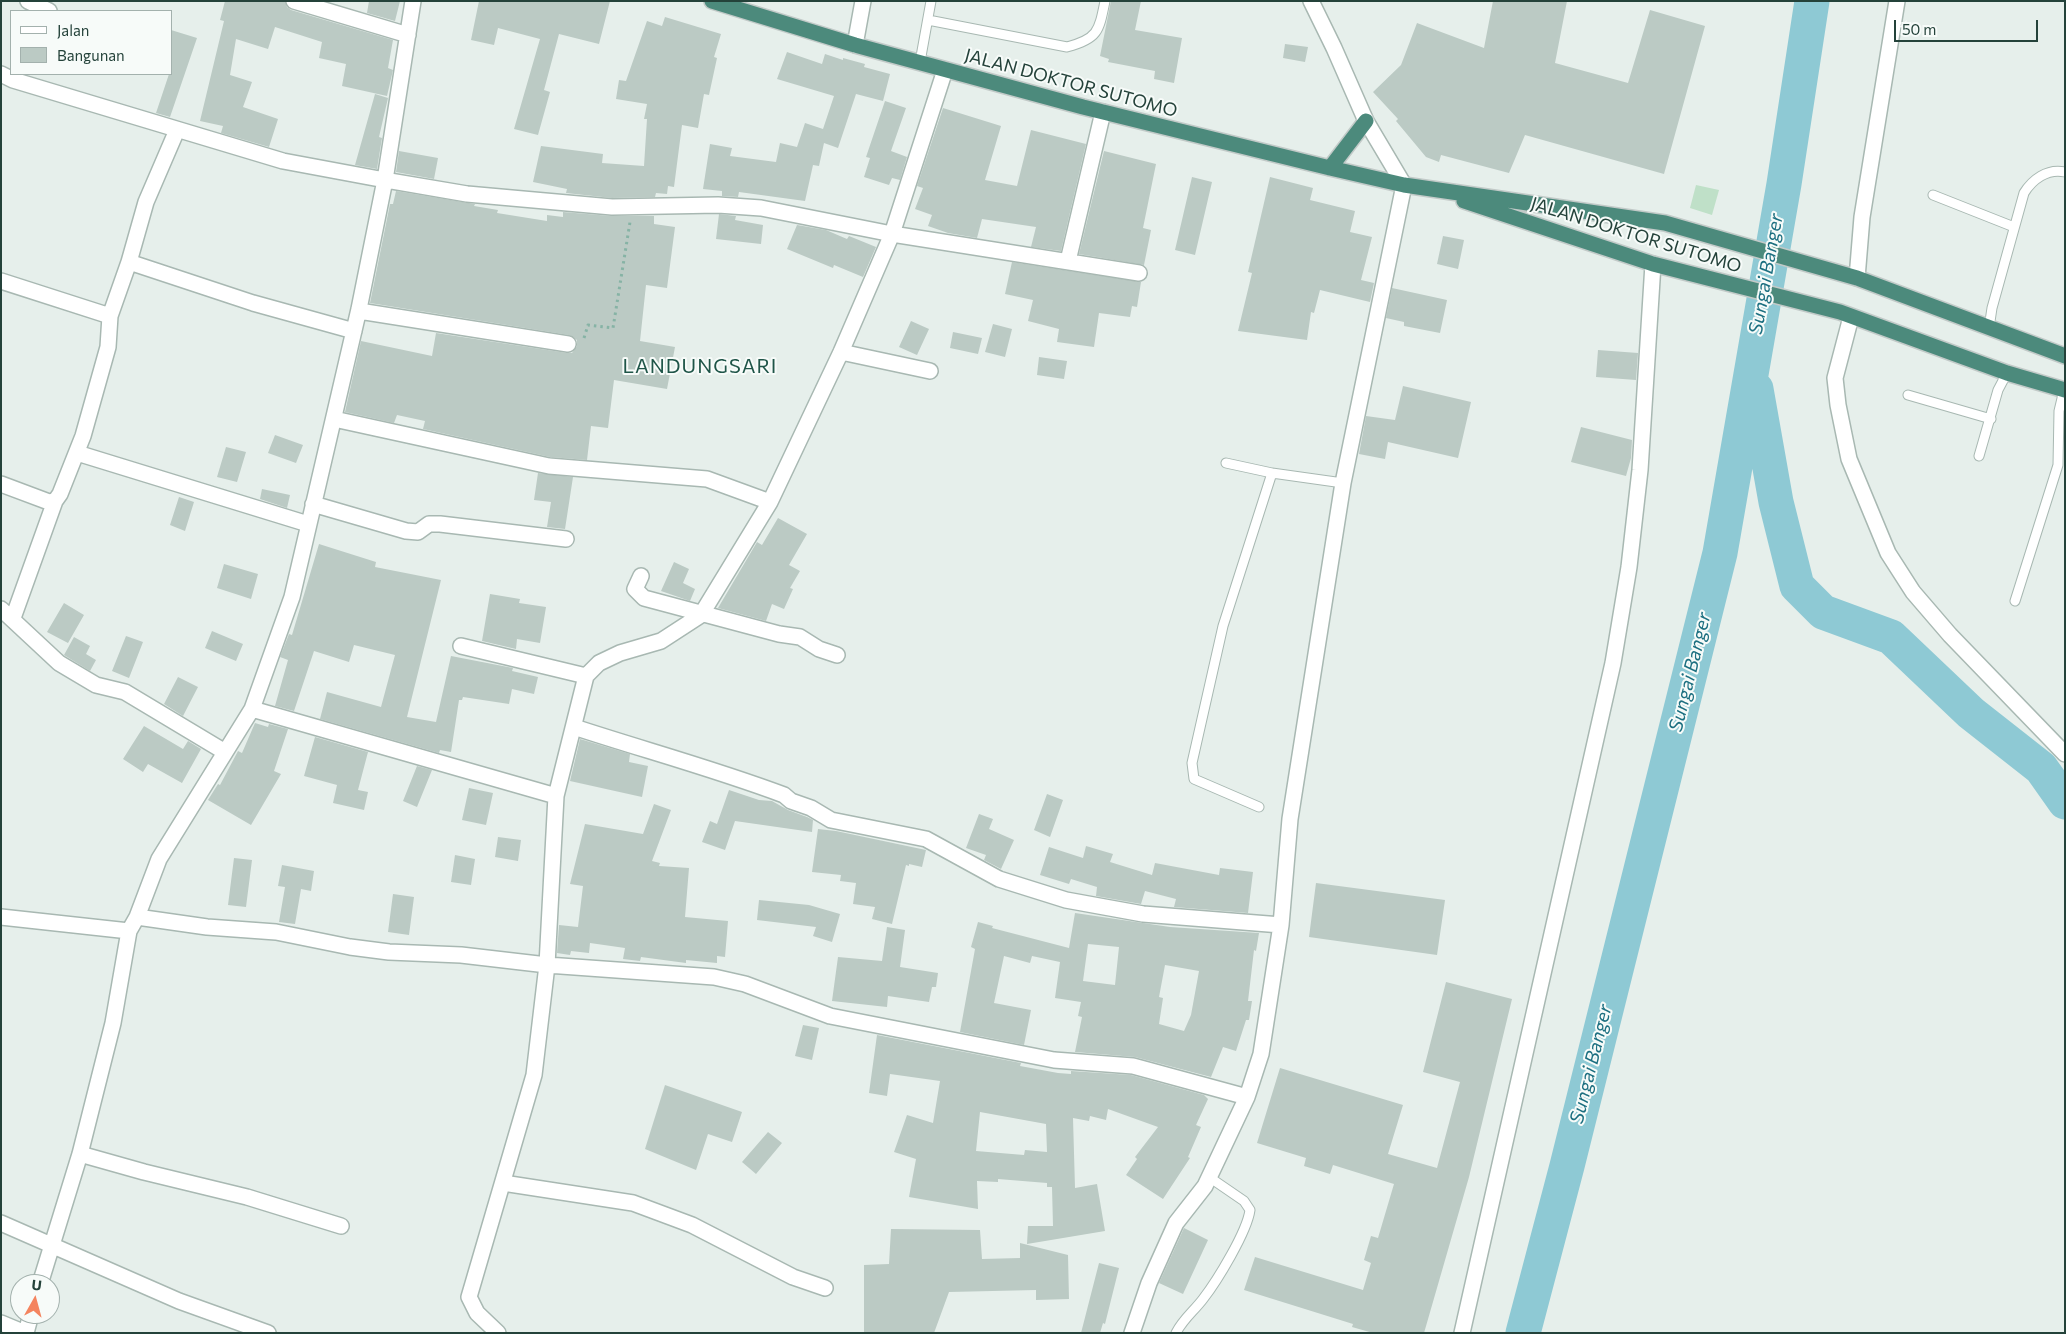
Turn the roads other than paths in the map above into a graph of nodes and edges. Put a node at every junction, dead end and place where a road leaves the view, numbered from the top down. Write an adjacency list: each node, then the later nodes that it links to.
1 (28, 1): 10 (street)
2 (294, 1): 12 (street)
3 (413, 1): 12 (street)
4 (712, 1): 13 (highway, JALAN DOKTOR SUTOMO)
5 (864, 1): 13 (street)
6 (931, 1): 11 (lane)
7 (1105, 1): 11 (lane)
8 (1311, 1): 18 (street)
9 (1897, 1): 32 (street)
10 (47, 10)
11 (928, 20): 14 (lane)
12 (408, 34): 22 (street)
13 (856, 45): 14 (highway, JALAN DOKTOR SUTOMO)
14 (920, 62): 15 (highway, JALAN DOKTOR SUTOMO)
15 (946, 70): 17 (highway, JALAN DOKTOR SUTOMO); 27 (street)
16 (1, 74): 19 (street)
17 (1103, 112): 20 (highway, JALAN DOKTOR SUTOMO); 28 (street)
18 (1366, 121): 20 (highway); 23 (street)
19 (177, 130): 22 (street); 29 (street)
20 (1330, 168): 23 (highway, JALAN DOKTOR SUTOMO)
21 (2065, 172): 26 (lane)
22 (385, 180): 27 (street); 34 (street)
23 (1404, 185): 24 (highway, JALAN DOKTOR SUTOMO); 53 (street)
24 (1424, 188): 30 (highway, JALAN DOKTOR SUTOMO); 32 (highway, JALAN DOKTOR SUTOMO)
25 (1933, 195): 26 (lane)
26 (2014, 228): 37 (lane)
27 (892, 234): 28 (street); 40 (street)
28 (1068, 261): 31 (street)
29 (129, 262): 36 (street); 38 (street)
30 (1655, 264): 35 (highway, JALAN DOKTOR SUTOMO); 92 (street)
31 (1139, 273)
32 (1853, 277): 37 (highway, JALAN DOKTOR SUTOMO)
33 (1, 281): 36 (street)
34 (359, 311): 38 (street); 39 (street)
35 (1845, 314): 43 (highway, JALAN DOKTOR SUTOMO); 69 (street)
36 (110, 316): 48 (street)
37 (1989, 328): 41 (highway, JALAN DOKTOR SUTOMO)
38 (354, 331): 46 (street)
39 (568, 344)
40 (842, 352): 42 (street); 55 (street)
41 (2065, 356)
42 (930, 371)
43 (2006, 373): 44 (highway, JALAN DOKTOR SUTOMO); 47 (lane)
44 (2065, 390): 60 (lane)
45 (1908, 395): 47 (lane)
46 (334, 419): 55 (street); 56 (street)
47 (1991, 419): 49 (lane)
48 (77, 453): 54 (street); 57 (street)
49 (1979, 456)
50 (1226, 463): 51 (lane)
51 (1272, 473): 53 (lane); 71 (lane)
52 (1, 484): 54 (street)
53 (1343, 484): 74 (street)
54 (55, 501): 61 (street)
55 (770, 502): 62 (street)
56 (313, 504): 57 (street); 58 (street)
57 (308, 524): 66 (street)
58 (566, 539)
59 (641, 576): 62 (street)
60 (2015, 601)
61 (7, 613): 68 (street)
62 (701, 615): 64 (street); 65 (street)
63 (461, 646): 65 (street)
64 (837, 655)
65 (586, 676): 67 (street)
66 (252, 709): 68 (street); 70 (street)
67 (574, 727): 70 (street); 74 (street)
68 (225, 752): 73 (street)
69 (2065, 754)
70 (556, 796): 76 (street)
71 (1259, 807)
72 (1, 917): 75 (street)
73 (137, 917): 75 (street); 76 (street)
74 (1281, 925): 77 (street)
75 (129, 931): 78 (street)
76 (547, 965): 77 (street); 80 (street)
77 (1247, 1098): 79 (street)
78 (80, 1154): 82 (street); 83 (street)
79 (1209, 1177): 90 (street); 91 (lane)
80 (503, 1183): 85 (street); 89 (street)
81 (1, 1223): 83 (street)
82 (341, 1226)
83 (52, 1244): 84 (street); 88 (street)
84 (43, 1274)
85 (825, 1288)
86 (1, 1323): 87 (street)
87 (25, 1333)
88 (268, 1333)
89 (498, 1333)
90 (1132, 1333)
91 (1176, 1333)
92 (1462, 1333)

